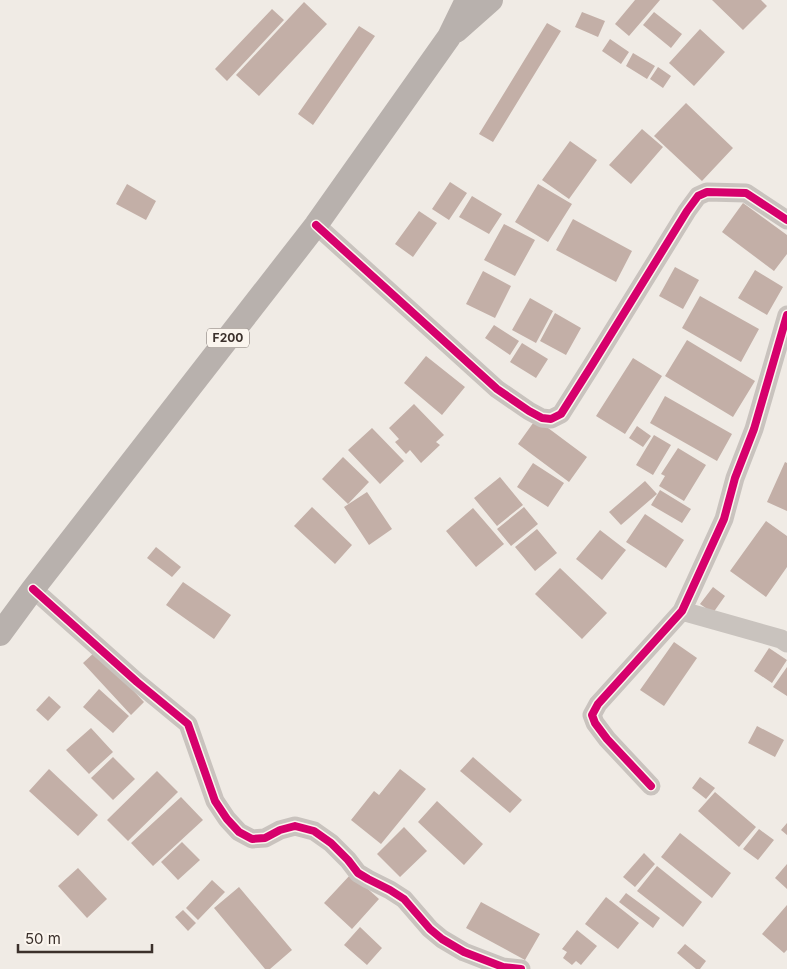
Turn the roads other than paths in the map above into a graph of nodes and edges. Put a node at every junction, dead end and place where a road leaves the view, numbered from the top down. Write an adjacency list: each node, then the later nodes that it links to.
1 (467, 0): 3 (main road, F200)
2 (491, 0): 3 (main road, F200)
3 (450, 37): 5 (main road, F200)
4 (787, 220): 5 (street)
5 (316, 225): 7 (main road, F200)
6 (786, 323): 8 (street)
7 (33, 589): 9 (main road, F200); 12 (street)
8 (682, 611): 10 (street); 11 (street)
9 (0, 634)
10 (787, 643)
11 (651, 786)
12 (521, 969)

